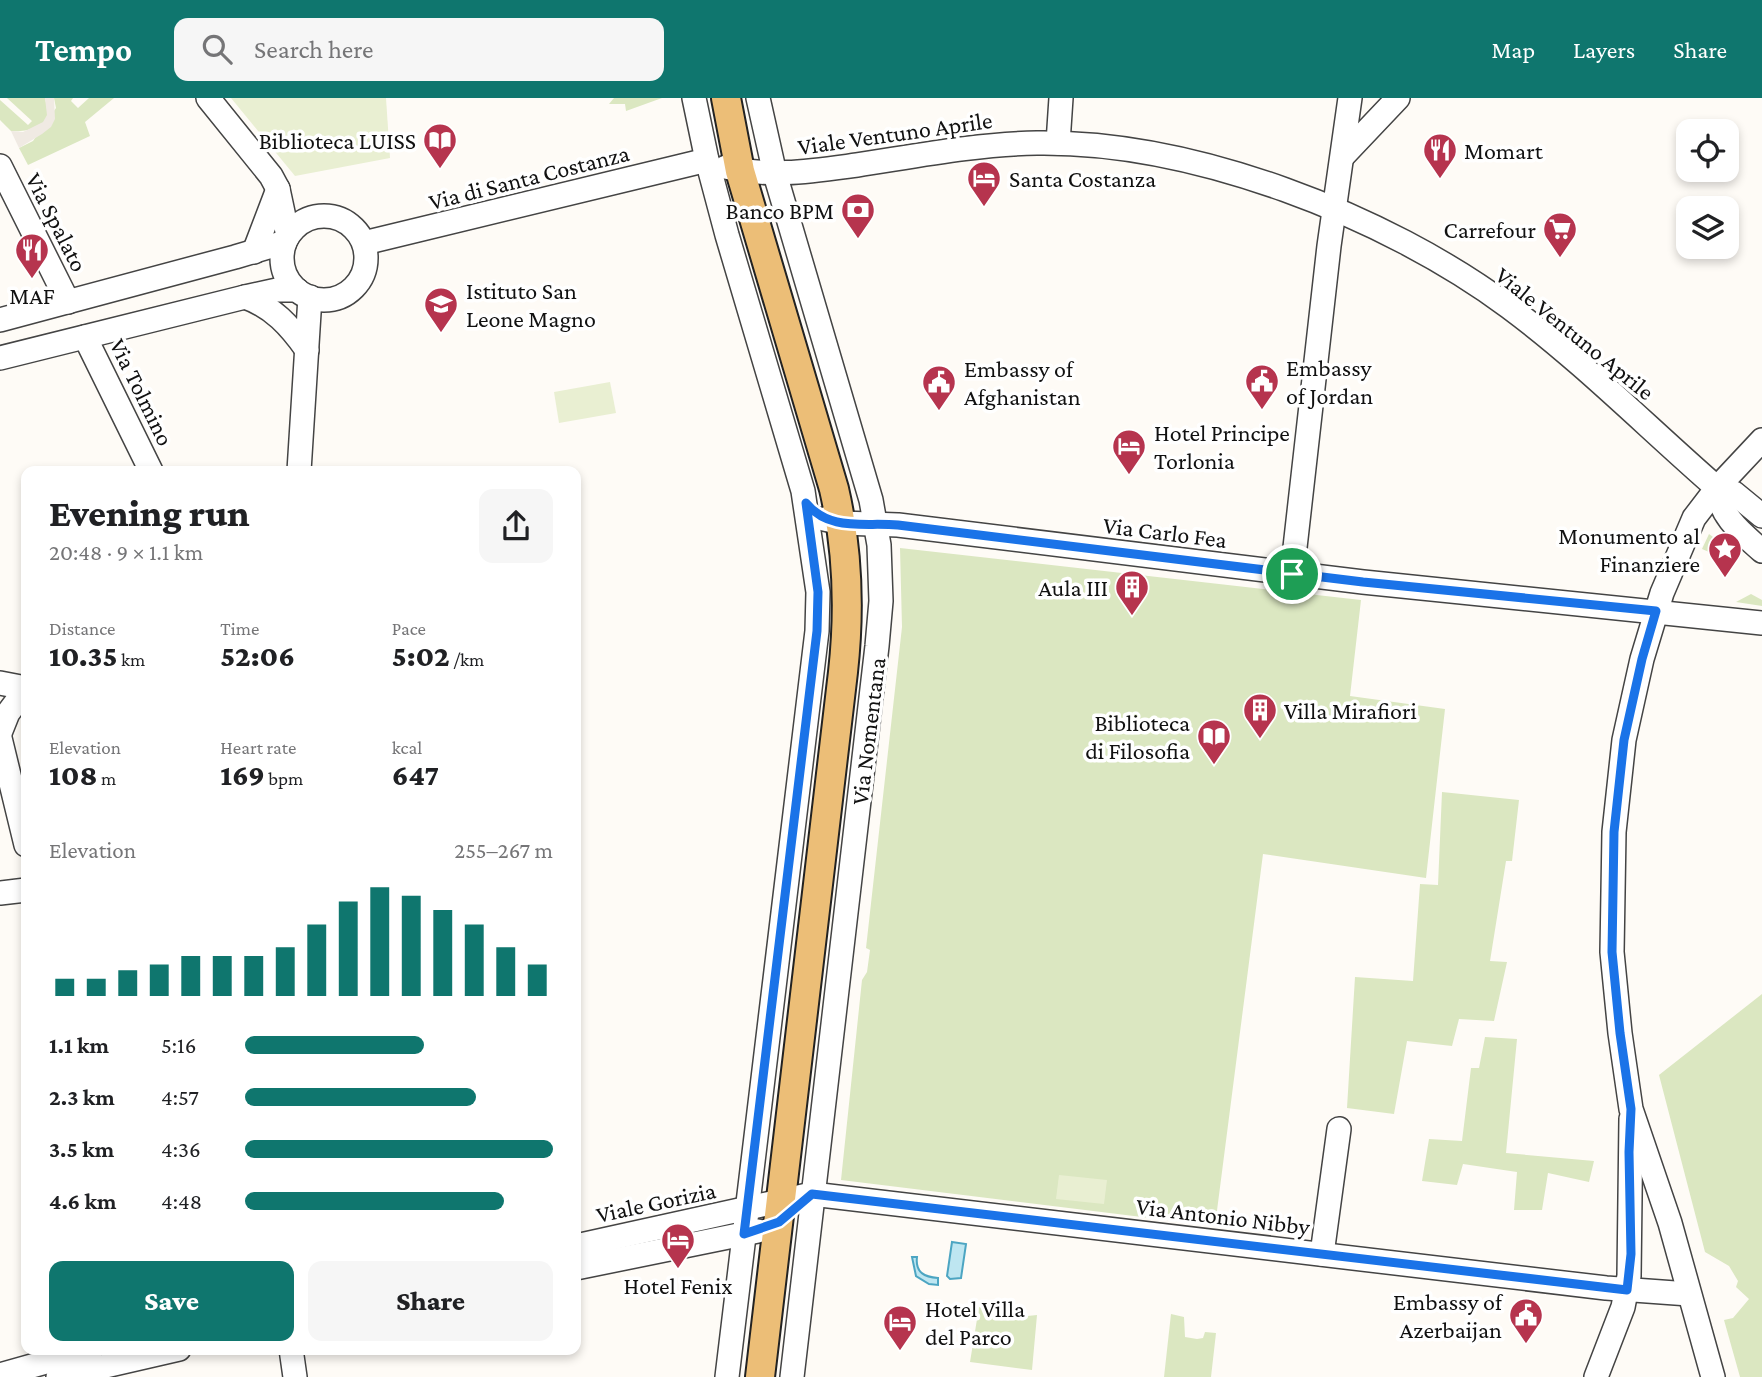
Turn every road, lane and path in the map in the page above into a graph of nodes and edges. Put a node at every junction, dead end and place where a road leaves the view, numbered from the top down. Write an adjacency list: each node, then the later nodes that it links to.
1 (208, 98): 14 (street)
2 (694, 98): 10 (street)
3 (726, 98): 12 (main road, Via Nomentana)
4 (758, 98): 13 (street, Via Nomentana)
5 (1061, 98): 8 (street)
6 (1350, 98): 9 (street)
7 (1398, 98): 9 (street)
8 (1058, 143): 13 (street, Viale Ventuno Aprile); 15 (street, Viale Ventuno Aprile)
9 (1343, 156): 15 (street)
10 (706, 160): 12 (street, Viale Ventuno Aprile); 17 (street, Via di Santa Costanza); 30 (street)
11 (0, 166): 21 (street, Via Spalato)
12 (740, 171): 13 (street, Viale Ventuno Aprile); 32 (main road, Via Nomentana)
13 (775, 174): 33 (street, Via Nomentana)
14 (278, 189): 16 (street); 18 (street)
15 (1334, 210): 29 (street, Viale Ventuno Aprile); 35 (street)
16 (286, 239): 17 (street); 18 (street); 19 (street)
17 (364, 243): 19 (street)
18 (254, 252): 21 (street)
19 (304, 294): 20 (street); 24 (street)
20 (245, 297): 23 (street); 24 (street)
21 (68, 302): 22 (street)
22 (0, 320)
23 (85, 337): 25 (street); 27 (street, Via Tolmino)
24 (307, 350): 28 (street)
25 (0, 358)
26 (1762, 440): 29 (street)
27 (149, 466)
28 (299, 466)
29 (1717, 488): 31 (street, Viale Ventuno Aprile); 34 (street, Viale Ventuno Aprile); 36 (street)
30 (806, 503): 32 (street); 49 (street)
31 (1762, 516)
32 (842, 523): 33 (street, Via Carlo Fea); 50 (main road, Via Nomentana)
33 (877, 523): 35 (street, Via Carlo Fea); 48 (street, Via Nomentana)
34 (1762, 551)
35 (1292, 574): 36 (street, Via Carlo Fea)
36 (1656, 611): 37 (street, Via Carlo Fea); 46 (street)
37 (1762, 623)
38 (0, 683): 39 (street)
39 (21, 688)
40 (21, 696): 41 (street)
41 (0, 733)
42 (0, 738): 43 (street)
43 (21, 824)
44 (21, 891): 45 (street)
45 (0, 894)
46 (1631, 1109): 55 (street); 56 (street)
47 (1339, 1129): 53 (street)
48 (812, 1194): 50 (street); 53 (street, Via Antonio Nibby); 65 (street, Via Nomentana)
49 (748, 1210): 50 (street, Viale Gorizia); 51 (street); 52 (street, Viale Gorizia)
50 (780, 1211): 51 (street, Viale Gorizia); 64 (main road, Via Nomentana)
51 (744, 1234): 54 (street, Viale Gorizia); 63 (street)
52 (581, 1245)
53 (1322, 1254): 55 (street, Via Antonio Nibby)
54 (581, 1267)
55 (1627, 1290): 56 (street, Via Antonio Nibby); 66 (street)
56 (1689, 1294): 67 (street)
57 (71, 1355): 60 (street)
58 (138, 1355): 61 (street)
59 (292, 1355): 62 (street)
60 (0, 1375)
61 (58, 1377)
62 (295, 1377)
63 (727, 1377)
64 (760, 1377)
65 (792, 1377)
66 (1596, 1377)
67 (1713, 1377)

